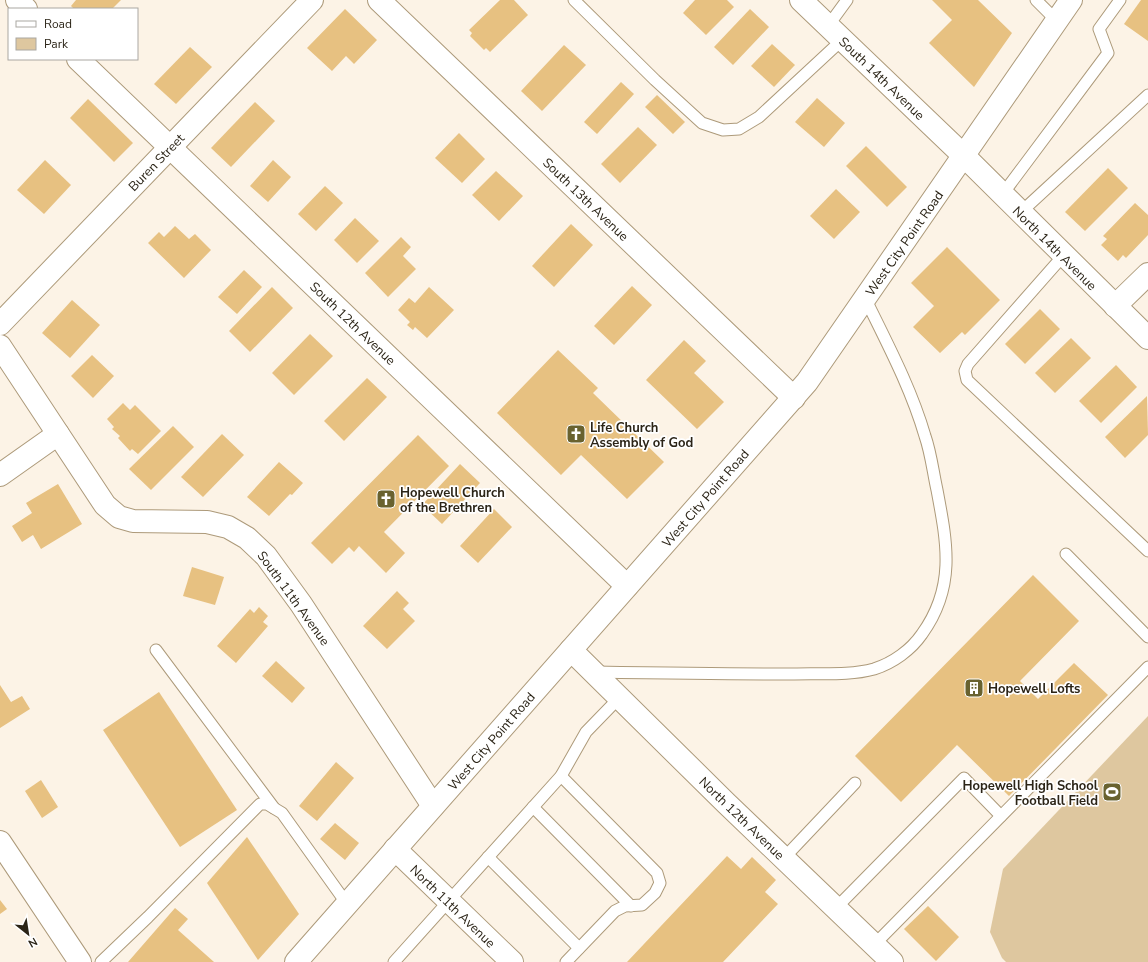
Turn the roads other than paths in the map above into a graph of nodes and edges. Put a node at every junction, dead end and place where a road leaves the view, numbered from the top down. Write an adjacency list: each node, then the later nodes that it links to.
1 (17, 0): 10 (street)
2 (312, 0): 15 (street, Buren Street)
3 (379, 0): 26 (street, South 13th Avenue)
4 (574, 0): 12 (lane)
5 (801, 0): 12 (street, South 14th Avenue)
6 (847, 0): 12 (lane)
7 (1036, 0): 11 (lane)
8 (1071, 0): 11 (street, West City Point Road)
9 (1120, 0): 17 (lane)
10 (25, 8)
11 (1057, 21): 16 (street, West City Point Road)
12 (835, 33): 16 (street, South 14th Avenue)
13 (79, 60): 15 (street, South 12th Avenue)
14 (1148, 95): 18 (lane)
15 (170, 147): 23 (street, Buren Street); 31 (street, South 12th Avenue)
16 (964, 156): 17 (street, North 14th Avenue); 21 (street, West City Point Road)
17 (1002, 195): 18 (street, North 14th Avenue)
18 (1020, 213): 19 (street, North 14th Avenue)
19 (1063, 256): 22 (street, North 14th Avenue); 29 (lane)
20 (1148, 274): 22 (street)
21 (865, 298): 26 (street, West City Point Road); 36 (lane)
22 (1115, 306): 24 (street, North 14th Avenue)
23 (0, 324)
24 (1148, 338)
25 (0, 346): 27 (street, South 11th Avenue)
26 (794, 398): 31 (street, West City Point Road)
27 (58, 434): 28 (street); 40 (street, South 11th Avenue)
28 (0, 475)
29 (1148, 551)
30 (1066, 554): 32 (lane)
31 (628, 586): 34 (street, West City Point Road)
32 (1148, 638)
33 (156, 650): 42 (lane)
34 (571, 650): 36 (street, North 12th Avenue); 40 (street, West City Point Road)
35 (1148, 667): 43 (lane)
36 (592, 672): 37 (street, North 12th Avenue)
37 (619, 698): 38 (lane); 47 (street, North 12th Avenue)
38 (561, 776): 41 (lane); 50 (lane)
39 (855, 783): 47 (lane)
40 (433, 806): 45 (street, West City Point Road)
41 (533, 807): 46 (lane); 50 (lane)
42 (274, 808): 49 (lane); 56 (lane)
43 (1001, 816): 51 (lane); 52 (lane)
44 (0, 842): 55 (street)
45 (395, 849): 48 (street, North 11th Avenue); 49 (street, West City Point Road)
46 (488, 857): 48 (lane); 53 (lane)
47 (784, 858): 51 (street, North 12th Avenue)
48 (448, 900): 54 (street, North 11th Avenue); 58 (lane)
49 (346, 904): 57 (street, West City Point Road)
50 (631, 906): 53 (lane)
51 (836, 908): 52 (street, North 12th Avenue)
52 (874, 945): 60 (street, North 12th Avenue)
53 (579, 948): 59 (lane)
54 (504, 959)
55 (80, 962)
56 (101, 962)
57 (296, 962)
58 (394, 962)
59 (566, 962)
60 (892, 962)

